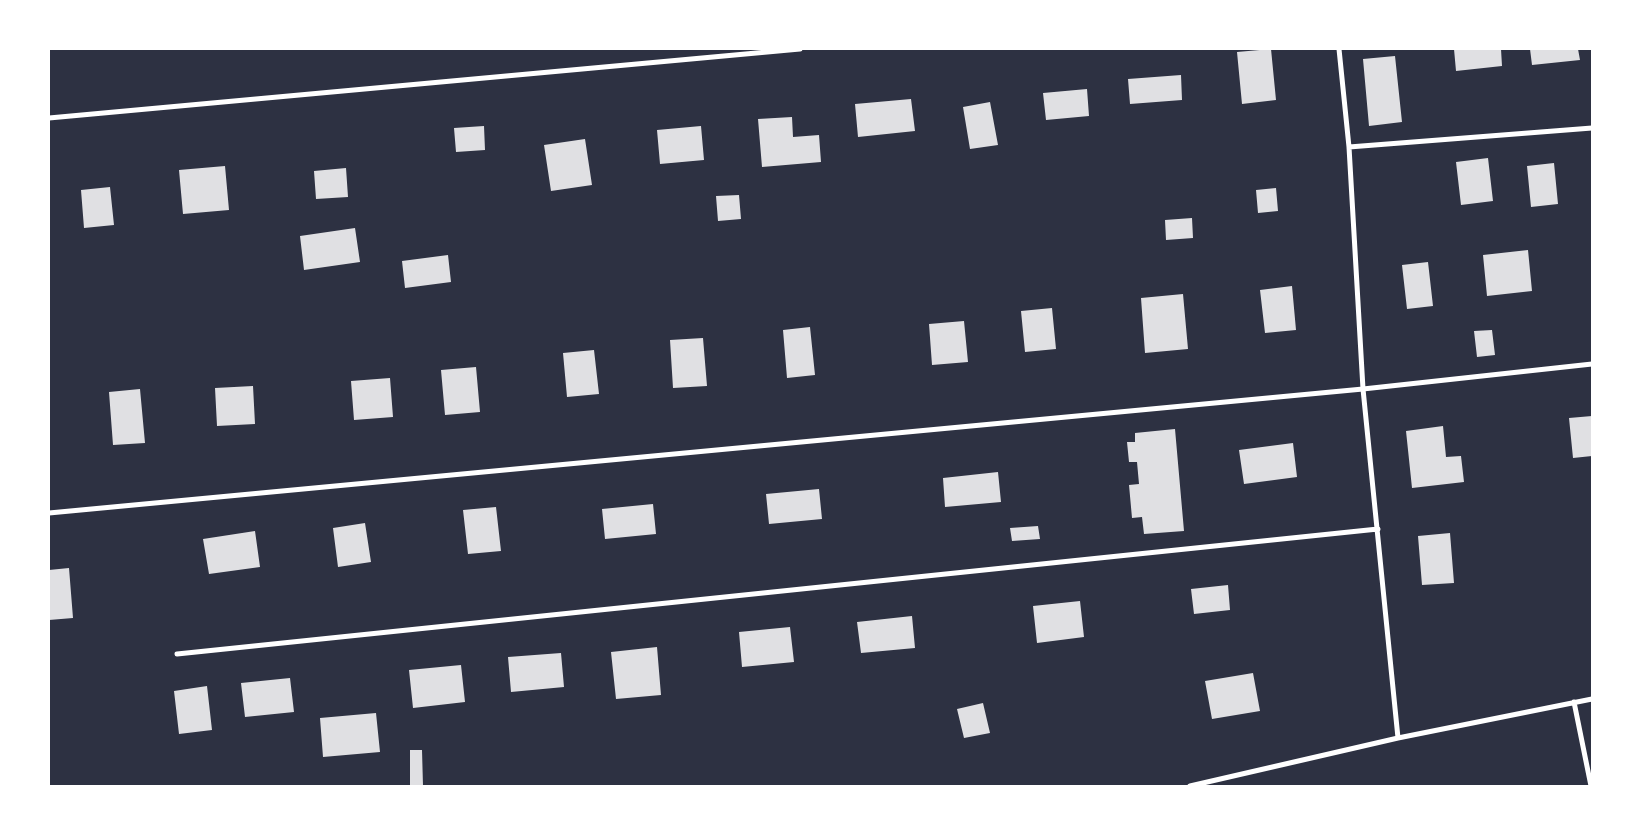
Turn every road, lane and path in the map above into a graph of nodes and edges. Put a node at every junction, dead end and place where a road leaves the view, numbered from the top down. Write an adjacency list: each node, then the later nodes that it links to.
1 (800, 49): 3 (street)
2 (1339, 49): 5 (street)
3 (49, 118)
4 (1592, 128): 5 (street)
5 (1349, 147): 7 (street)
6 (1592, 364): 7 (street)
7 (1363, 389): 8 (street); 9 (street)
8 (49, 513)
9 (1378, 529): 10 (street); 13 (street)
10 (177, 654)
11 (1592, 698): 12 (street)
12 (1574, 702): 13 (street); 15 (street)
13 (1398, 738): 14 (street)
14 (1190, 786)
15 (1591, 786)

